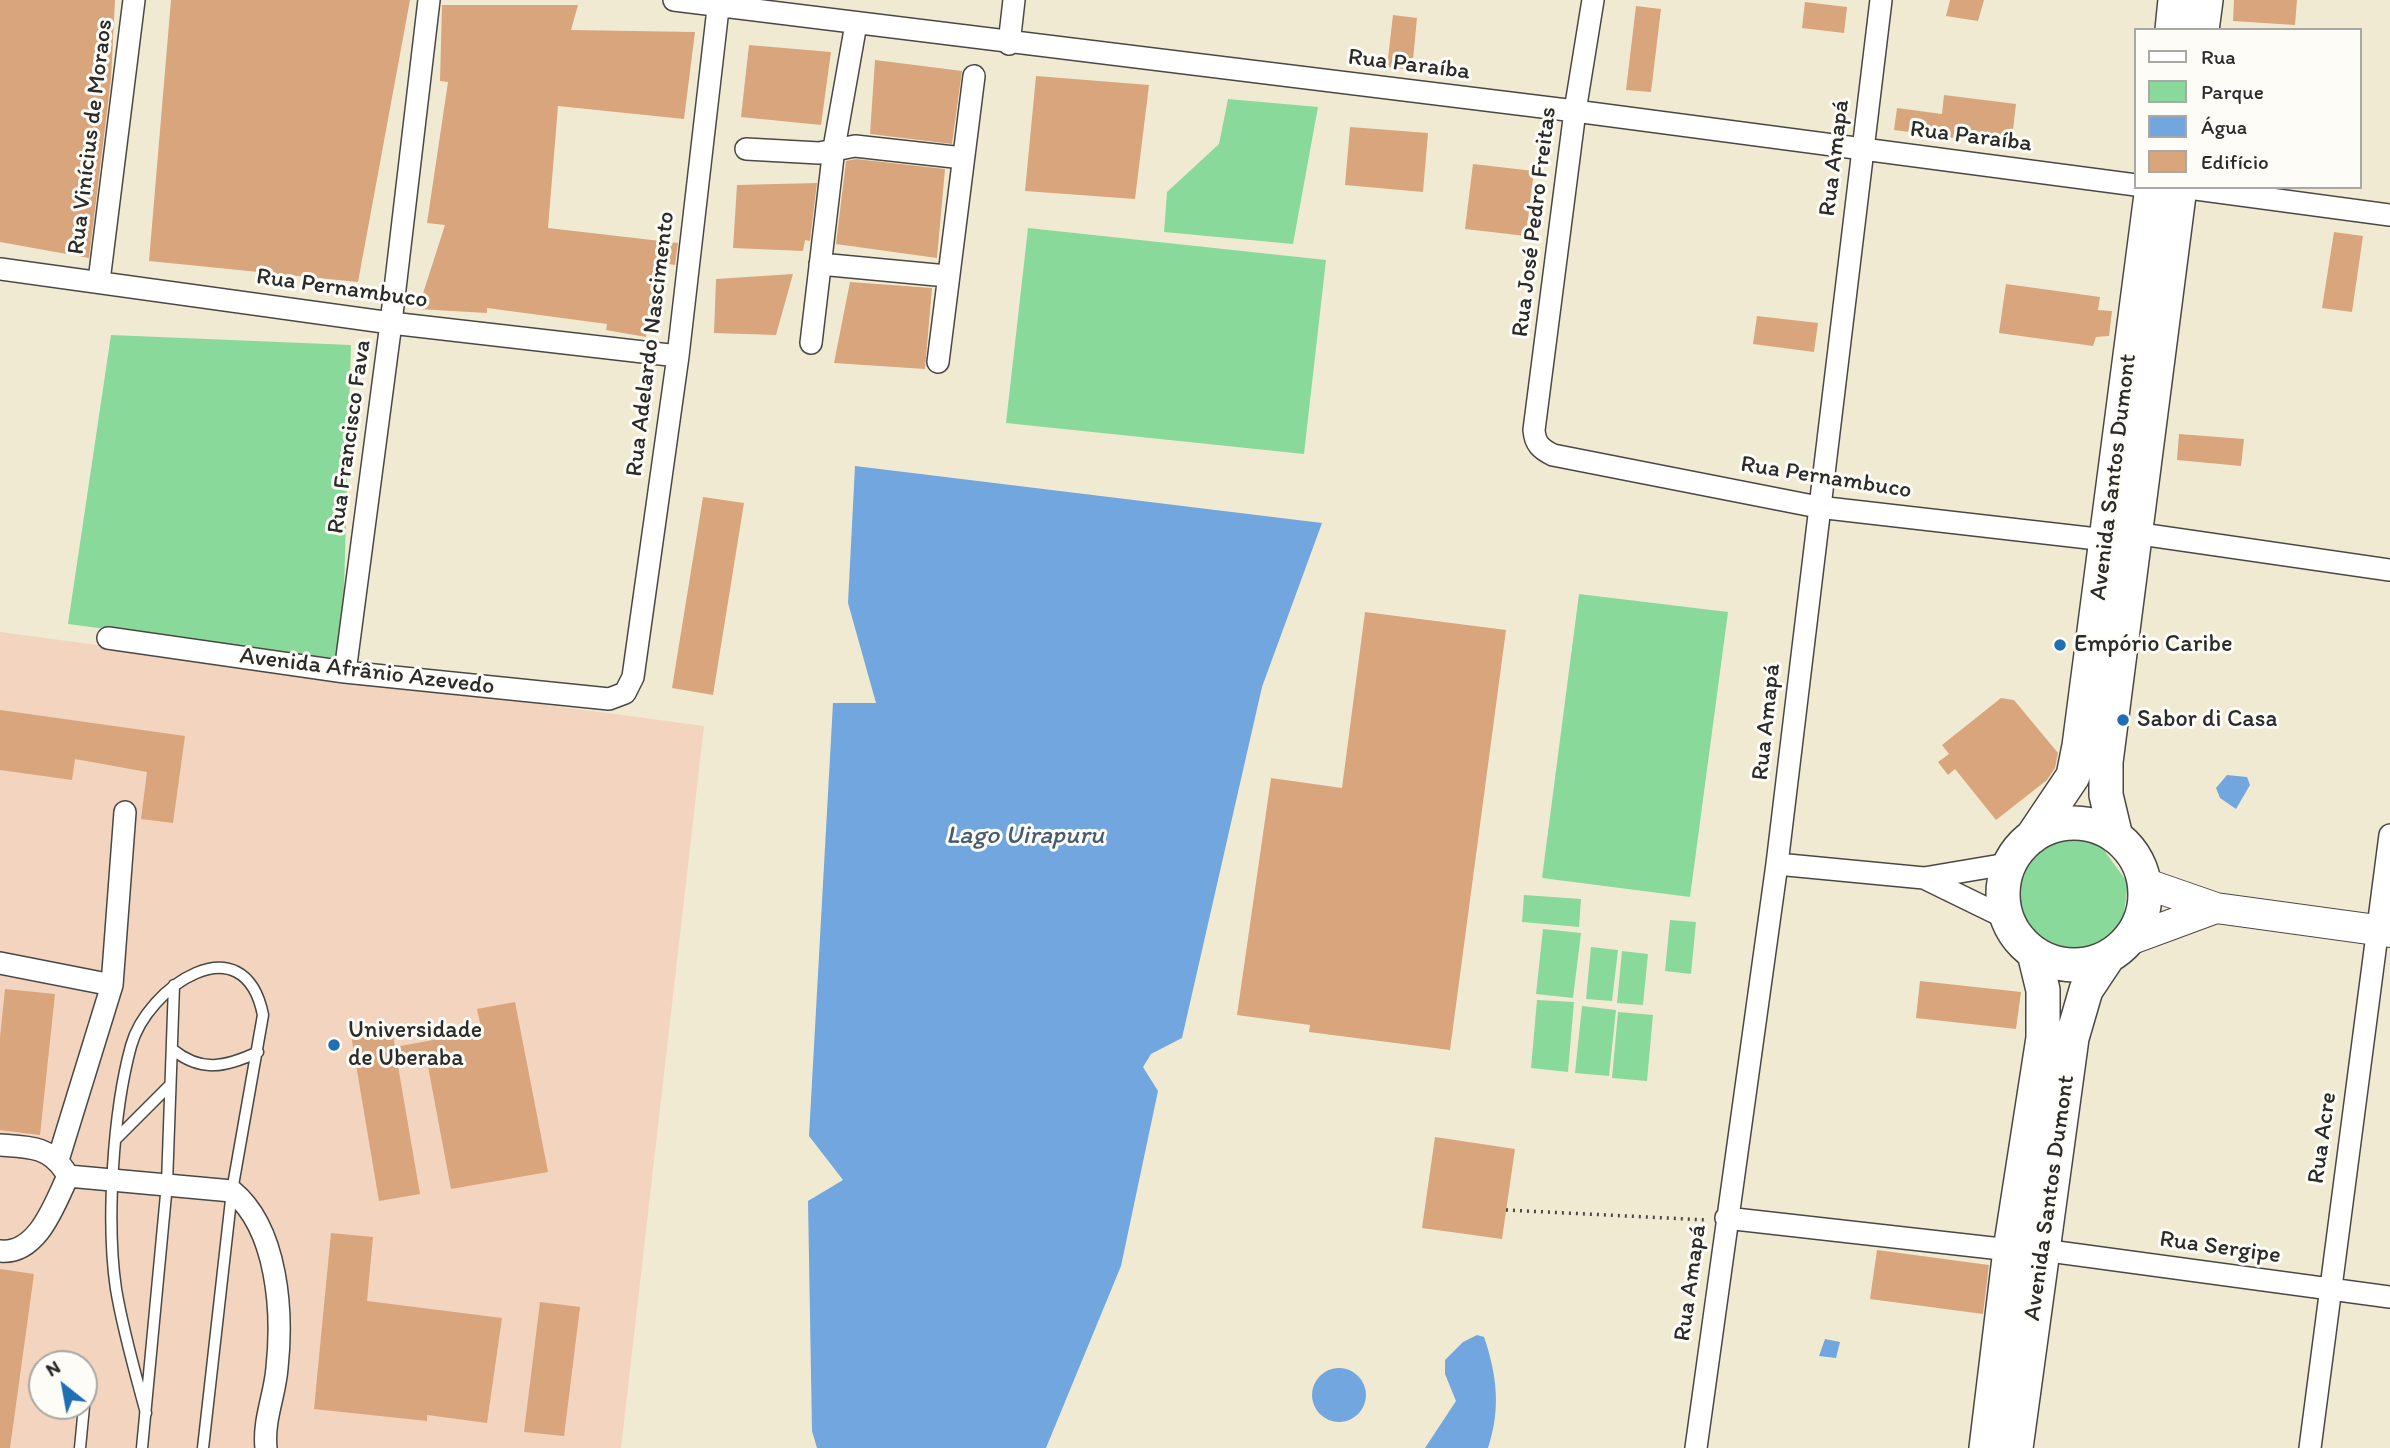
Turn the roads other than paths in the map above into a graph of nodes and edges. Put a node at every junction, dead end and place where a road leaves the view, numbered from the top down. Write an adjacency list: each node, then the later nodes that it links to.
1 (134, 0): 28 (street, Rua Vinícius de Moraos)
2 (429, 0): 29 (street, Rua Francisco Fava)
3 (674, 0): 9 (street, Rua Paraíba)
4 (1014, 0): 13 (street)
5 (1594, 0): 15 (street, Rua José Pedro Freitas)
6 (1881, 0): 18 (street, Rua Amapá)
7 (2175, 0): 11 (main road)
8 (2206, 0): 12 (main road)
9 (719, 3): 10 (street, Rua Paraíba); 31 (street, Rua Adelardo Nascimento)
10 (856, 24): 13 (street, Rua Paraíba); 16 (street)
11 (2172, 28)
12 (2202, 28)
13 (1009, 44): 15 (street, Rua Paraíba)
14 (974, 76): 19 (street)
15 (1575, 111): 18 (street, Rua Paraíba); 33 (street, Rua José Pedro Freitas)
16 (834, 148): 17 (street); 19 (street); 25 (street)
17 (746, 149)
18 (1863, 150): 20 (street, Rua Paraíba); 34 (street, Rua Amapá)
19 (963, 158): 27 (street)
20 (2134, 185)
21 (2151, 189): 35 (main road, Avenida Santos Dumont)
22 (2181, 189): 35 (main road, Avenida Santos Dumont)
23 (2196, 189): 24 (street)
24 (2390, 215)
25 (820, 264): 27 (street); 30 (street)
26 (0, 269): 28 (street, Rua Pernambuco)
27 (947, 276): 32 (street)
28 (99, 281): 29 (street, Rua Pernambuco)
29 (391, 323): 31 (street, Rua Pernambuco); 38 (street, Rua Francisco Fava)
30 (811, 343)
31 (678, 356): 39 (street, Rua Adelardo Nascimento)
32 (938, 362)
33 (1542, 450): 34 (street, Rua Pernambuco)
34 (1818, 507): 35 (street, Rua Pernambuco); 44 (street, Rua Amapá)
35 (2120, 537): 36 (street, Rua Pernambuco); 42 (main road, Avenida Santos Dumont); 43 (main road, Avenida Santos Dumont)
36 (2390, 570)
37 (108, 638): 38 (street, Avenida Afrânio Azevedo)
38 (345, 672): 39 (street, Avenida Afrânio Azevedo)
39 (625, 693)
40 (125, 812): 54 (street)
41 (2390, 835): 50 (street, Rua Acre)
42 (2032, 837): 43 (main road, Avenida Santos Dumont); 45 (main road, Avenida Santos Dumont)
43 (2116, 837): 47 (main road, Avenida Santos Dumont)
44 (1777, 864): 46 (street); 65 (street, Rua Amapá)
45 (2007, 864): 46 (street); 49 (main road)
46 (1924, 878): 49 (street)
47 (2144, 883): 48 (street); 51 (main road, Avenida Santos Dumont)
48 (2216, 908): 50 (street); 51 (street)
49 (2004, 917): 52 (main road, Avenida Santos Dumont)
50 (2384, 931): 68 (street, Rua Acre)
51 (2120, 948): 52 (main road, Avenida Santos Dumont); 66 (main road, Avenida Santos Dumont)
52 (2034, 953): 66 (main road, Avenida Santos Dumont)
53 (0, 963): 54 (street)
54 (112, 985): 61 (street)
55 (174, 985): 56 (lane); 57 (lane); 59 (lane)
56 (172, 1049): 57 (lane); 58 (lane)
57 (258, 1052): 64 (lane)
58 (170, 1085): 59 (lane); 63 (lane)
59 (116, 1139): 62 (lane)
60 (0, 1145): 61 (street)
61 (63, 1168): 62 (street); 67 (street)
62 (113, 1179): 63 (street); 70 (lane)
63 (166, 1184): 64 (street); 70 (lane)
64 (232, 1191): 74 (lane); 75 (street)
65 (1726, 1218): 66 (street, Rua Sergipe); 76 (street, Rua Amapá)
66 (2026, 1250): 68 (street, Rua Sergipe); 77 (main road, Avenida Santos Dumont); 78 (main road, Avenida Santos Dumont)
67 (0, 1251)
68 (2329, 1290): 69 (street, Rua Sergipe); 79 (street, Rua Acre)
69 (2390, 1297)
70 (146, 1413): 73 (lane)
71 (83, 1420): 72 (lane)
72 (80, 1448)
73 (142, 1448)
74 (203, 1448)
75 (266, 1448)
76 (1696, 1448)
77 (1986, 1448)
78 (2016, 1448)
79 (2310, 1448)

